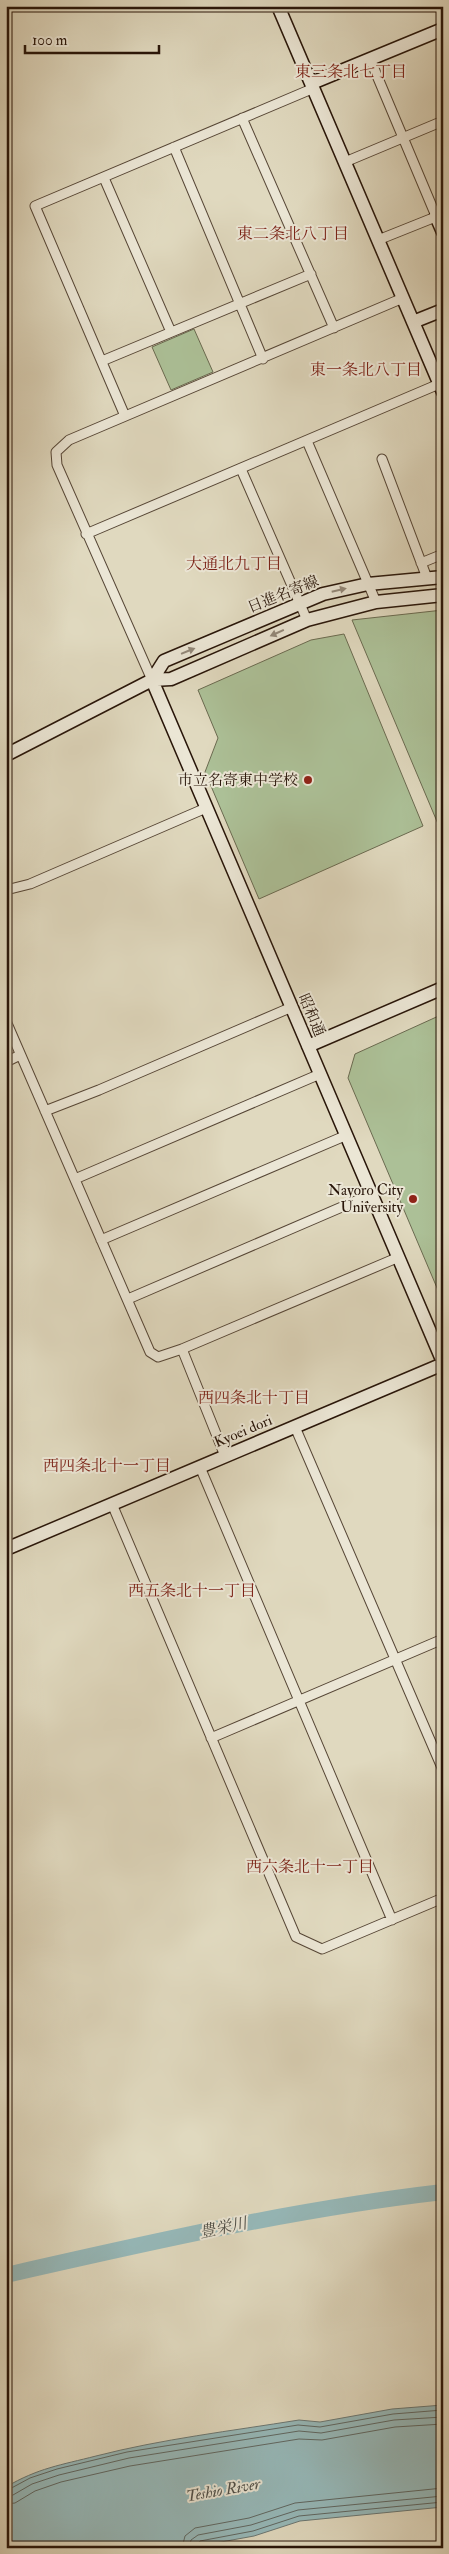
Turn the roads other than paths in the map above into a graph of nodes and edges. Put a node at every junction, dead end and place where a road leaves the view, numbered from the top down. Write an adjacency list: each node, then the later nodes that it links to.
1 (278, 6): 4 (street)
2 (443, 29): 3 (street)
3 (370, 59): 4 (street); 7 (street)
4 (313, 86): 5 (street); 9 (street)
5 (242, 118): 8 (street); 14 (street)
6 (443, 122): 7 (street)
7 (403, 138): 9 (street); 11 (street)
8 (174, 147): 10 (street); 16 (street)
9 (345, 162): 13 (street)
10 (104, 178): 20 (street); 22 (street)
11 (439, 215): 12 (street); 13 (street)
12 (443, 232)
13 (378, 240): 15 (street)
14 (310, 274): 16 (street); 19 (street)
15 (403, 298): 18 (street); 19 (street)
16 (239, 304): 20 (street); 21 (street)
17 (443, 310): 18 (street)
18 (413, 322): 23 (street)
19 (334, 328): 21 (street)
20 (171, 332): 22 (street)
21 (263, 358): 24 (street)
22 (102, 361): 24 (street)
23 (441, 388): 25 (street)
24 (124, 416): 28 (street)
25 (307, 441): 27 (street); 33 (street)
26 (382, 459): 30 (street)
27 (241, 468): 28 (street); 36 (street)
28 (86, 534): 38 (street)
29 (443, 554): 30 (street)
30 (420, 564): 32 (street)
31 (443, 577): 32 (street, 日進名寄線)
32 (427, 578): 33 (street, 日進名寄線)
33 (368, 584): 35 (street); 36 (street, 日進名寄線, one-way to 33)
34 (443, 596): 35 (street, 日進名寄線)
35 (376, 602): 37 (street, 日進名寄線)
36 (300, 604): 37 (street); 38 (street, 日進名寄線, one-way to 36)
37 (307, 620): 38 (street, 日進名寄線, one-way to 38)
38 (152, 680): 39 (street, 日進名寄線); 40 (street, 昭和通)
39 (6, 755)
40 (206, 808): 41 (street); 43 (street, 昭和通)
41 (6, 890)
42 (443, 988): 45 (street)
43 (292, 1007): 45 (street, 昭和通); 49 (street)
44 (6, 1022): 46 (street)
45 (308, 1046): 48 (street, 昭和通)
46 (20, 1055): 47 (street); 49 (street)
47 (6, 1062)
48 (320, 1074): 50 (street, 昭和通); 51 (street)
49 (45, 1111): 51 (street)
50 (347, 1135): 52 (street, 昭和通); 53 (street)
51 (75, 1179): 53 (street)
52 (372, 1194): 54 (street, 昭和通); 55 (street)
53 (101, 1240): 55 (street)
54 (399, 1258): 56 (street); 57 (street, 昭和通)
55 (128, 1299): 56 (street)
56 (182, 1349): 59 (street)
57 (443, 1363): 58 (street, Kyoei dori)
58 (295, 1427): 59 (street, Kyoei dori); 64 (street)
59 (225, 1456): 60 (street, Kyoei dori)
60 (200, 1467): 61 (street, Kyoei dori); 65 (street)
61 (112, 1504): 62 (street, Kyoei dori); 66 (street)
62 (6, 1549)
63 (443, 1639): 64 (street)
64 (396, 1659): 65 (street); 67 (street)
65 (299, 1701): 66 (street); 69 (street)
66 (211, 1738): 69 (street)
67 (443, 1770)
68 (443, 1898): 69 (street)
69 (392, 1920)

